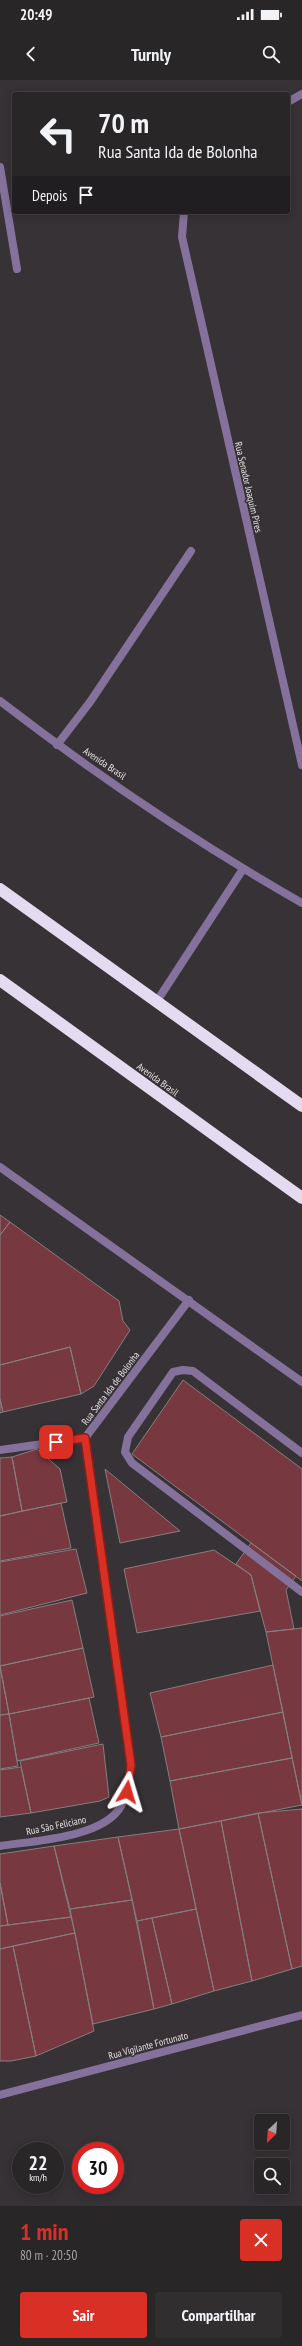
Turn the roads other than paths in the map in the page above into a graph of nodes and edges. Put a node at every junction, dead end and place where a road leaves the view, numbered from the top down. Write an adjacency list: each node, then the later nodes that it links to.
1 (302, 94): 2 (street)
2 (290, 101)
3 (0, 167): 5 (street)
4 (184, 214): 9 (street, Rua Senador Joaquim Pires)
5 (17, 269)
6 (191, 551): 8 (street)
7 (0, 701): 8 (street, Avenida Brasil)
8 (57, 745): 10 (street, Avenida Brasil)
9 (302, 766)
10 (244, 869): 12 (street, Avenida Brasil); 14 (street)
11 (0, 889): 14 (highway)
12 (302, 903)
13 (0, 980): 17 (highway, Avenida Brasil)
14 (157, 1001): 15 (highway)
15 (302, 1106)
16 (0, 1167): 18 (street)
17 (302, 1198)
18 (189, 1300): 19 (street); 20 (street, Rua Santa Ida de Bolonha)
19 (302, 1382)
20 (85, 1438): 21 (street, Rua Santa Ida de Bolonha); 24 (street, Rua São Feliciano)
21 (0, 1450)
22 (302, 1453): 23 (street)
23 (302, 1592)
24 (0, 1846)
25 (302, 2015): 26 (street, Rua Vigilante Fortunato)
26 (0, 2095)

